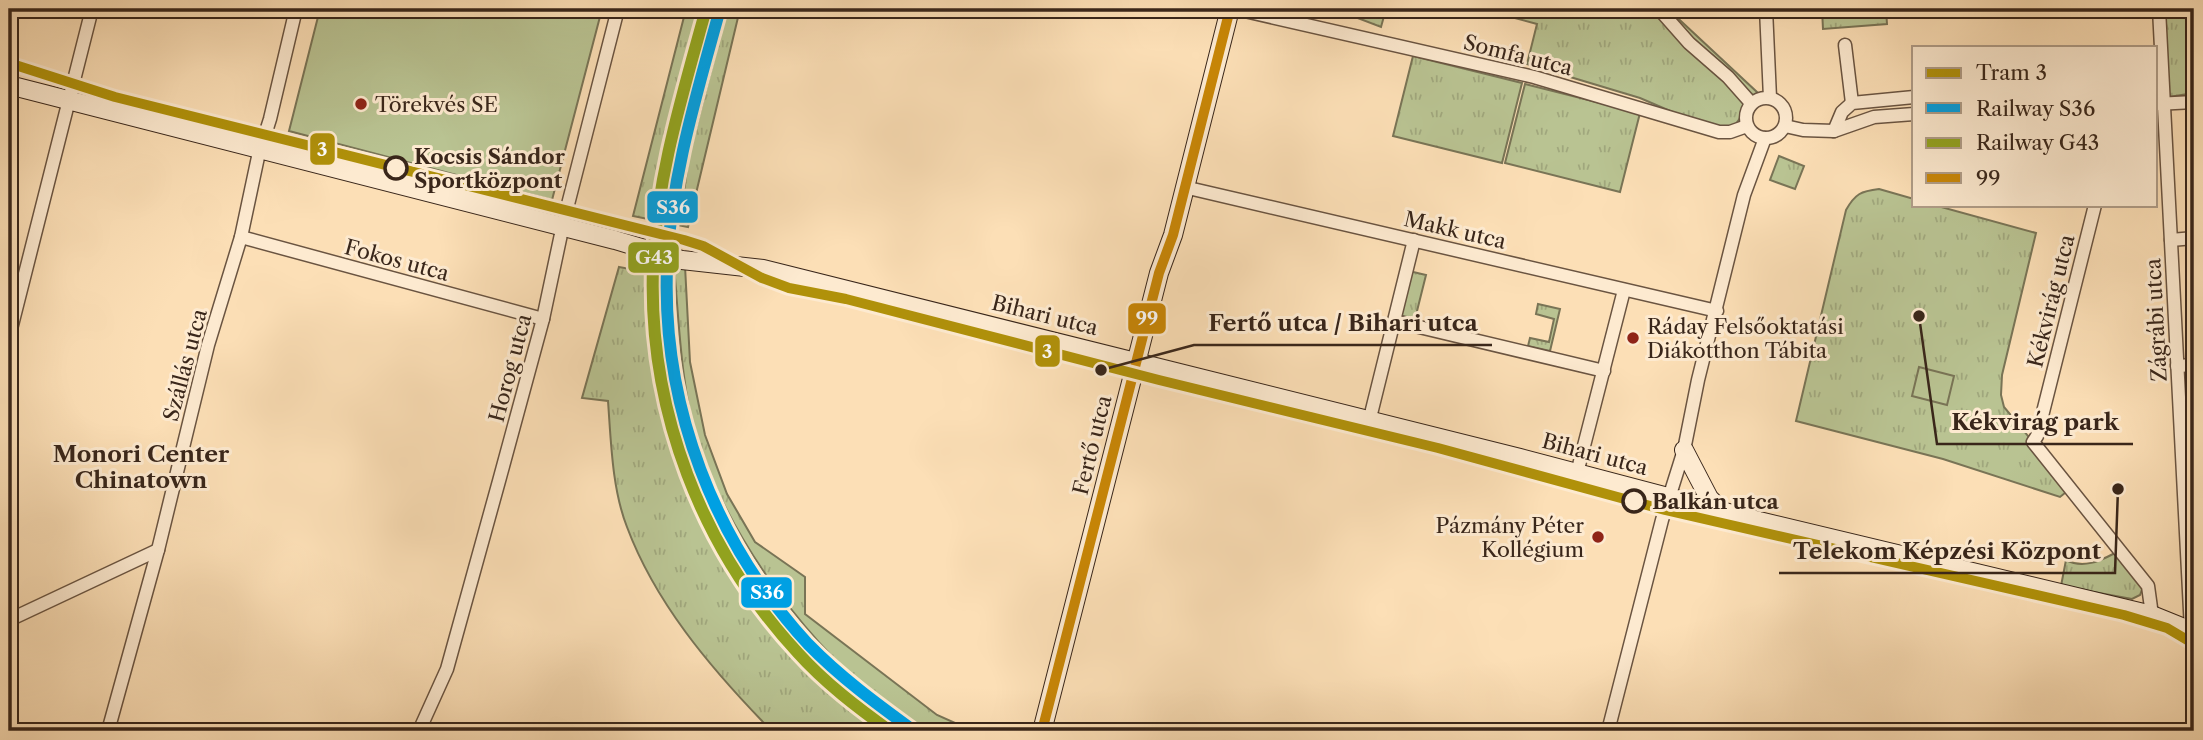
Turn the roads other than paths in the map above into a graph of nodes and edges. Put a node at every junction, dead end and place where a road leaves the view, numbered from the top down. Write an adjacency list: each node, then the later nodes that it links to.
1 (92, 9): 14 (street)
2 (296, 9): 24 (street, Szállás utca)
3 (618, 9): 27 (street, Horog utca)
4 (1230, 9): 25 (street, Fertő utca)
5 (1236, 9): 21 (street, Somfa utca)
6 (1659, 9): 16 (street)
7 (1766, 9): 13 (street)
8 (2159, 9): 10 (street, Zágrábi utca)
9 (1845, 45): 17 (street)
10 (2160, 75): 18 (street, Zágrábi utca)
11 (9, 85): 14 (street, Bihari utca)
12 (1912, 97): 17 (street)
13 (1770, 98): 16 (street); 20 (street)
14 (68, 100): 24 (street, Bihari utca); 36 (street)
15 (2194, 102): 18 (street)
16 (1752, 103): 21 (street)
17 (1852, 103): 22 (street)
18 (2161, 104): 31 (street, Zágrábi utca)
19 (1912, 114): 22 (street)
20 (1785, 125): 22 (street); 23 (street)
21 (1747, 126): 23 (street)
22 (1834, 131)
23 (1765, 138): 33 (street)
24 (260, 149): 27 (street, Bihari utca); 28 (street, Szállás utca)
25 (1184, 187): 30 (street, Makk utca); 37 (street, Fertő utca)
26 (2095, 206): 47 (street, Kékvirág utca)
27 (562, 227): 34 (street, Horog utca); 37 (street, Bihari utca)
28 (241, 237): 34 (street, Fokos utca); 46 (street, Szállás utca)
29 (2194, 239): 31 (street)
30 (1414, 240): 32 (street, Makk utca); 35 (street)
31 (2171, 240): 39 (street, Zágrábi utca)
32 (1624, 290): 33 (street, Makk utca); 40 (street)
33 (1717, 311): 42 (street)
34 (543, 319): 51 (street, Horog utca)
35 (1394, 321): 40 (street); 41 (street)
36 (9, 337)
37 (1137, 362): 41 (street, Bihari utca); 52 (street, Fertő utca)
38 (2194, 365): 39 (street)
39 (2177, 366): 49 (street, Zágrábi utca)
40 (1604, 371): 43 (street)
41 (1369, 422): 43 (street, Bihari utca)
42 (1684, 450): 44 (street); 45 (street)
43 (1577, 473): 44 (street, Bihari utca)
44 (1669, 497): 45 (street, Bihari utca); 53 (street)
45 (1721, 510): 47 (street, Bihari utca)
46 (158, 550): 48 (street); 50 (street, Szállás utca)
47 (2152, 615): 49 (street, Bihari utca)
48 (9, 621)
49 (2193, 631)
50 (108, 731)
51 (419, 731)
52 (1042, 731)
53 (1608, 731)

